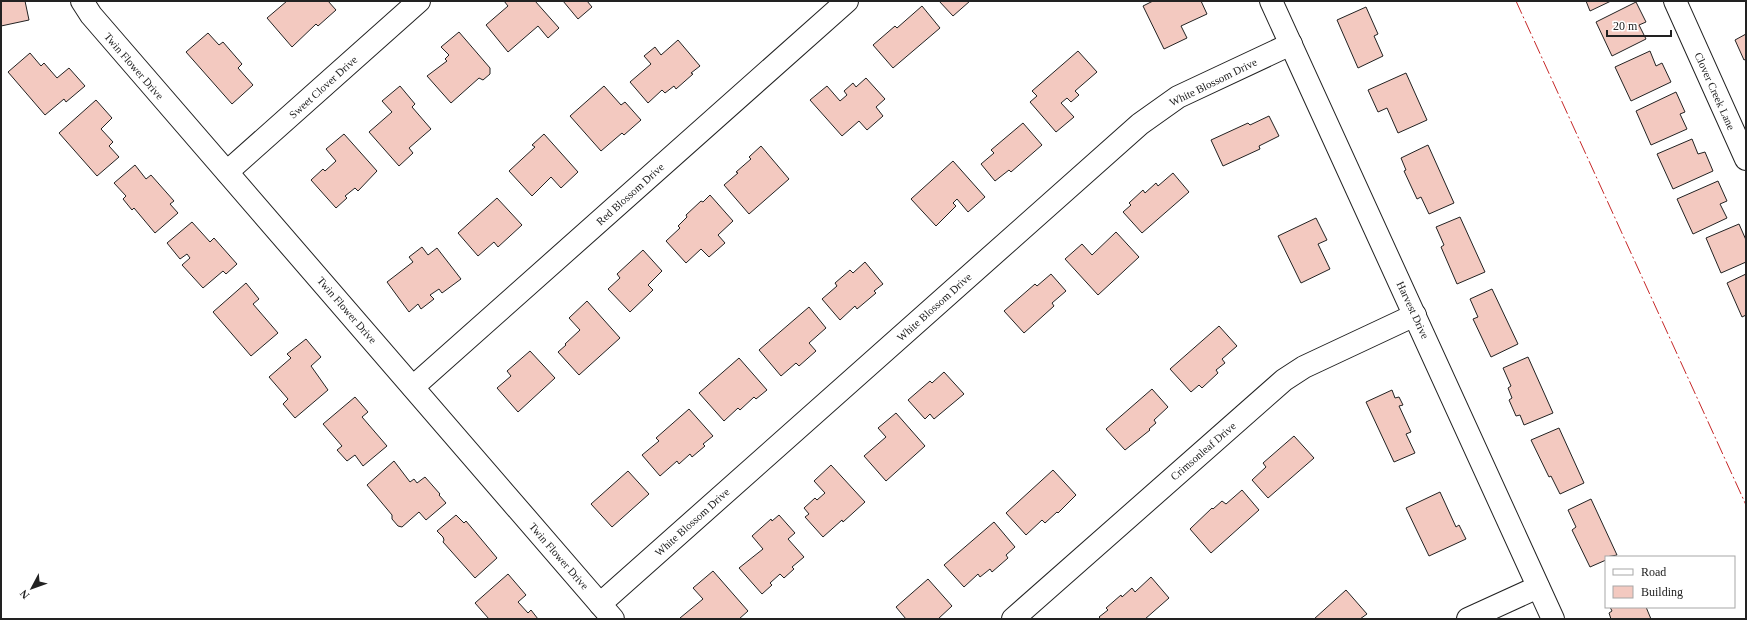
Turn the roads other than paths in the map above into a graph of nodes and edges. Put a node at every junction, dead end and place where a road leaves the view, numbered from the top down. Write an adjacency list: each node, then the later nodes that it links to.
1 (82, 1): 8 (street, Twin Flower Drive)
2 (419, 1): 8 (street, Sweet Clover Drive)
3 (847, 1): 10 (street, Red Blossom Drive)
4 (1271, 1): 6 (street, Harvest Drive)
5 (1675, 1): 7 (street, Clover Creek Lane)
6 (1291, 44): 9 (street, Harvest Drive); 12 (street, White Blossom Drive)
7 (1746, 159)
8 (227, 172): 10 (street, Twin Flower Drive)
9 (1415, 315): 11 (street, Harvest Drive); 13 (street, Crimsonleaf Drive)
10 (413, 387): 12 (street, Twin Flower Drive)
11 (1538, 587): 14 (street); 15 (street, Harvest Drive)
12 (607, 611)
13 (1013, 619)
14 (1468, 619)
15 (1553, 619)

